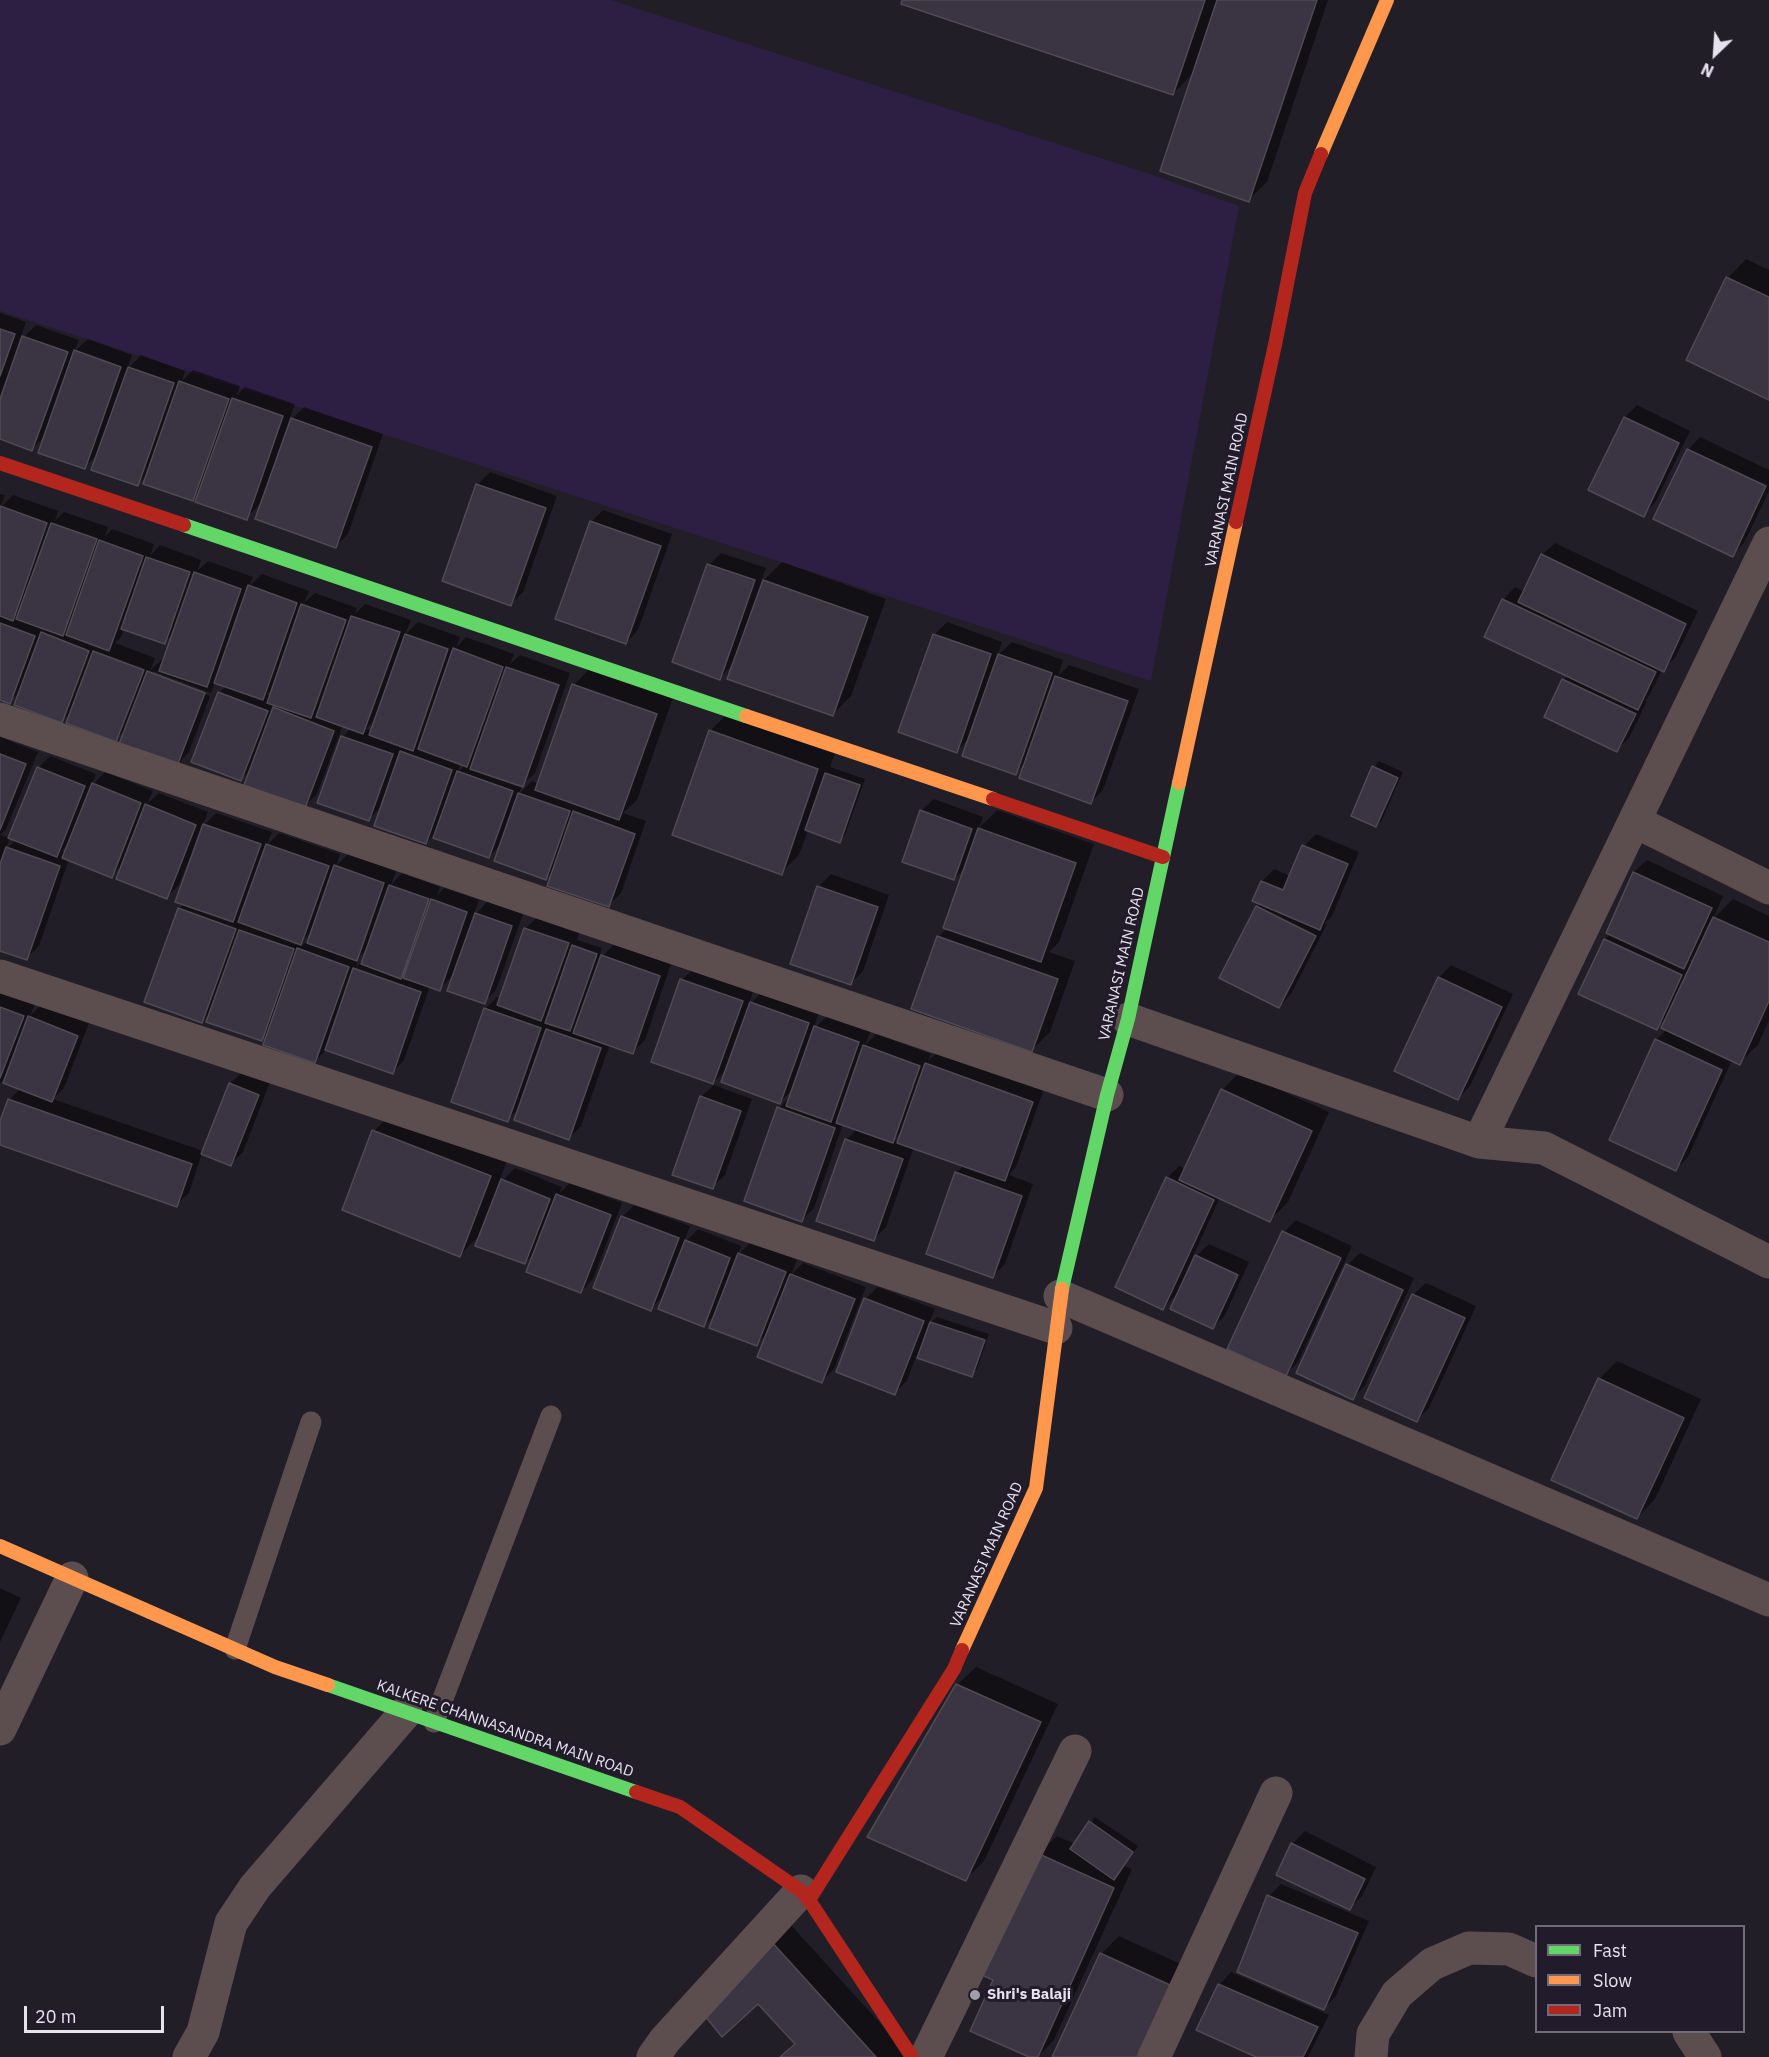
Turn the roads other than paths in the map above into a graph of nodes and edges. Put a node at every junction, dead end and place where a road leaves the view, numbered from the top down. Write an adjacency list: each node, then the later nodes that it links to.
1 (1387, 0): 6 (street, VARANASI MAIN ROAD)
2 (0, 463): 6 (street)
3 (1769, 543): 5 (street)
4 (0, 719): 10 (street)
5 (1636, 822): 7 (street); 11 (street)
6 (1163, 857): 9 (street, VARANASI MAIN ROAD)
7 (1769, 888)
8 (0, 976): 14 (street)
9 (1128, 1018): 10 (street, VARANASI MAIN ROAD); 11 (street)
10 (1107, 1095): 13 (street, VARANASI MAIN ROAD)
11 (1479, 1142): 12 (street)
12 (1769, 1262)
13 (1060, 1296): 14 (street, VARANASI MAIN ROAD); 19 (street)
14 (1056, 1328): 25 (street, VARANASI MAIN ROAD)
15 (551, 1416): 21 (lane)
16 (311, 1422): 20 (lane)
17 (0, 1546): 18 (street, KALKERE CHANNASANDRA MAIN ROAD)
18 (72, 1578): 20 (street, KALKERE CHANNASANDRA MAIN ROAD); 22 (street)
19 (1769, 1599)
20 (235, 1649): 21 (street, KALKERE CHANNASANDRA MAIN ROAD)
21 (420, 1717): 25 (street, KALKERE CHANNASANDRA MAIN ROAD); 28 (street)
22 (0, 1729)
23 (1075, 1751): 31 (street)
24 (1276, 1793): 32 (street)
25 (805, 1896): 29 (street); 30 (street, KALKERE CHANNASANDRA MAIN ROAD)
26 (1535, 1961): 33 (street)
27 (1690, 2033): 34 (street)
28 (189, 2057)
29 (653, 2057)
30 (912, 2057)
31 (927, 2057)
32 (1154, 2057)
33 (1371, 2057)
34 (1705, 2057)

